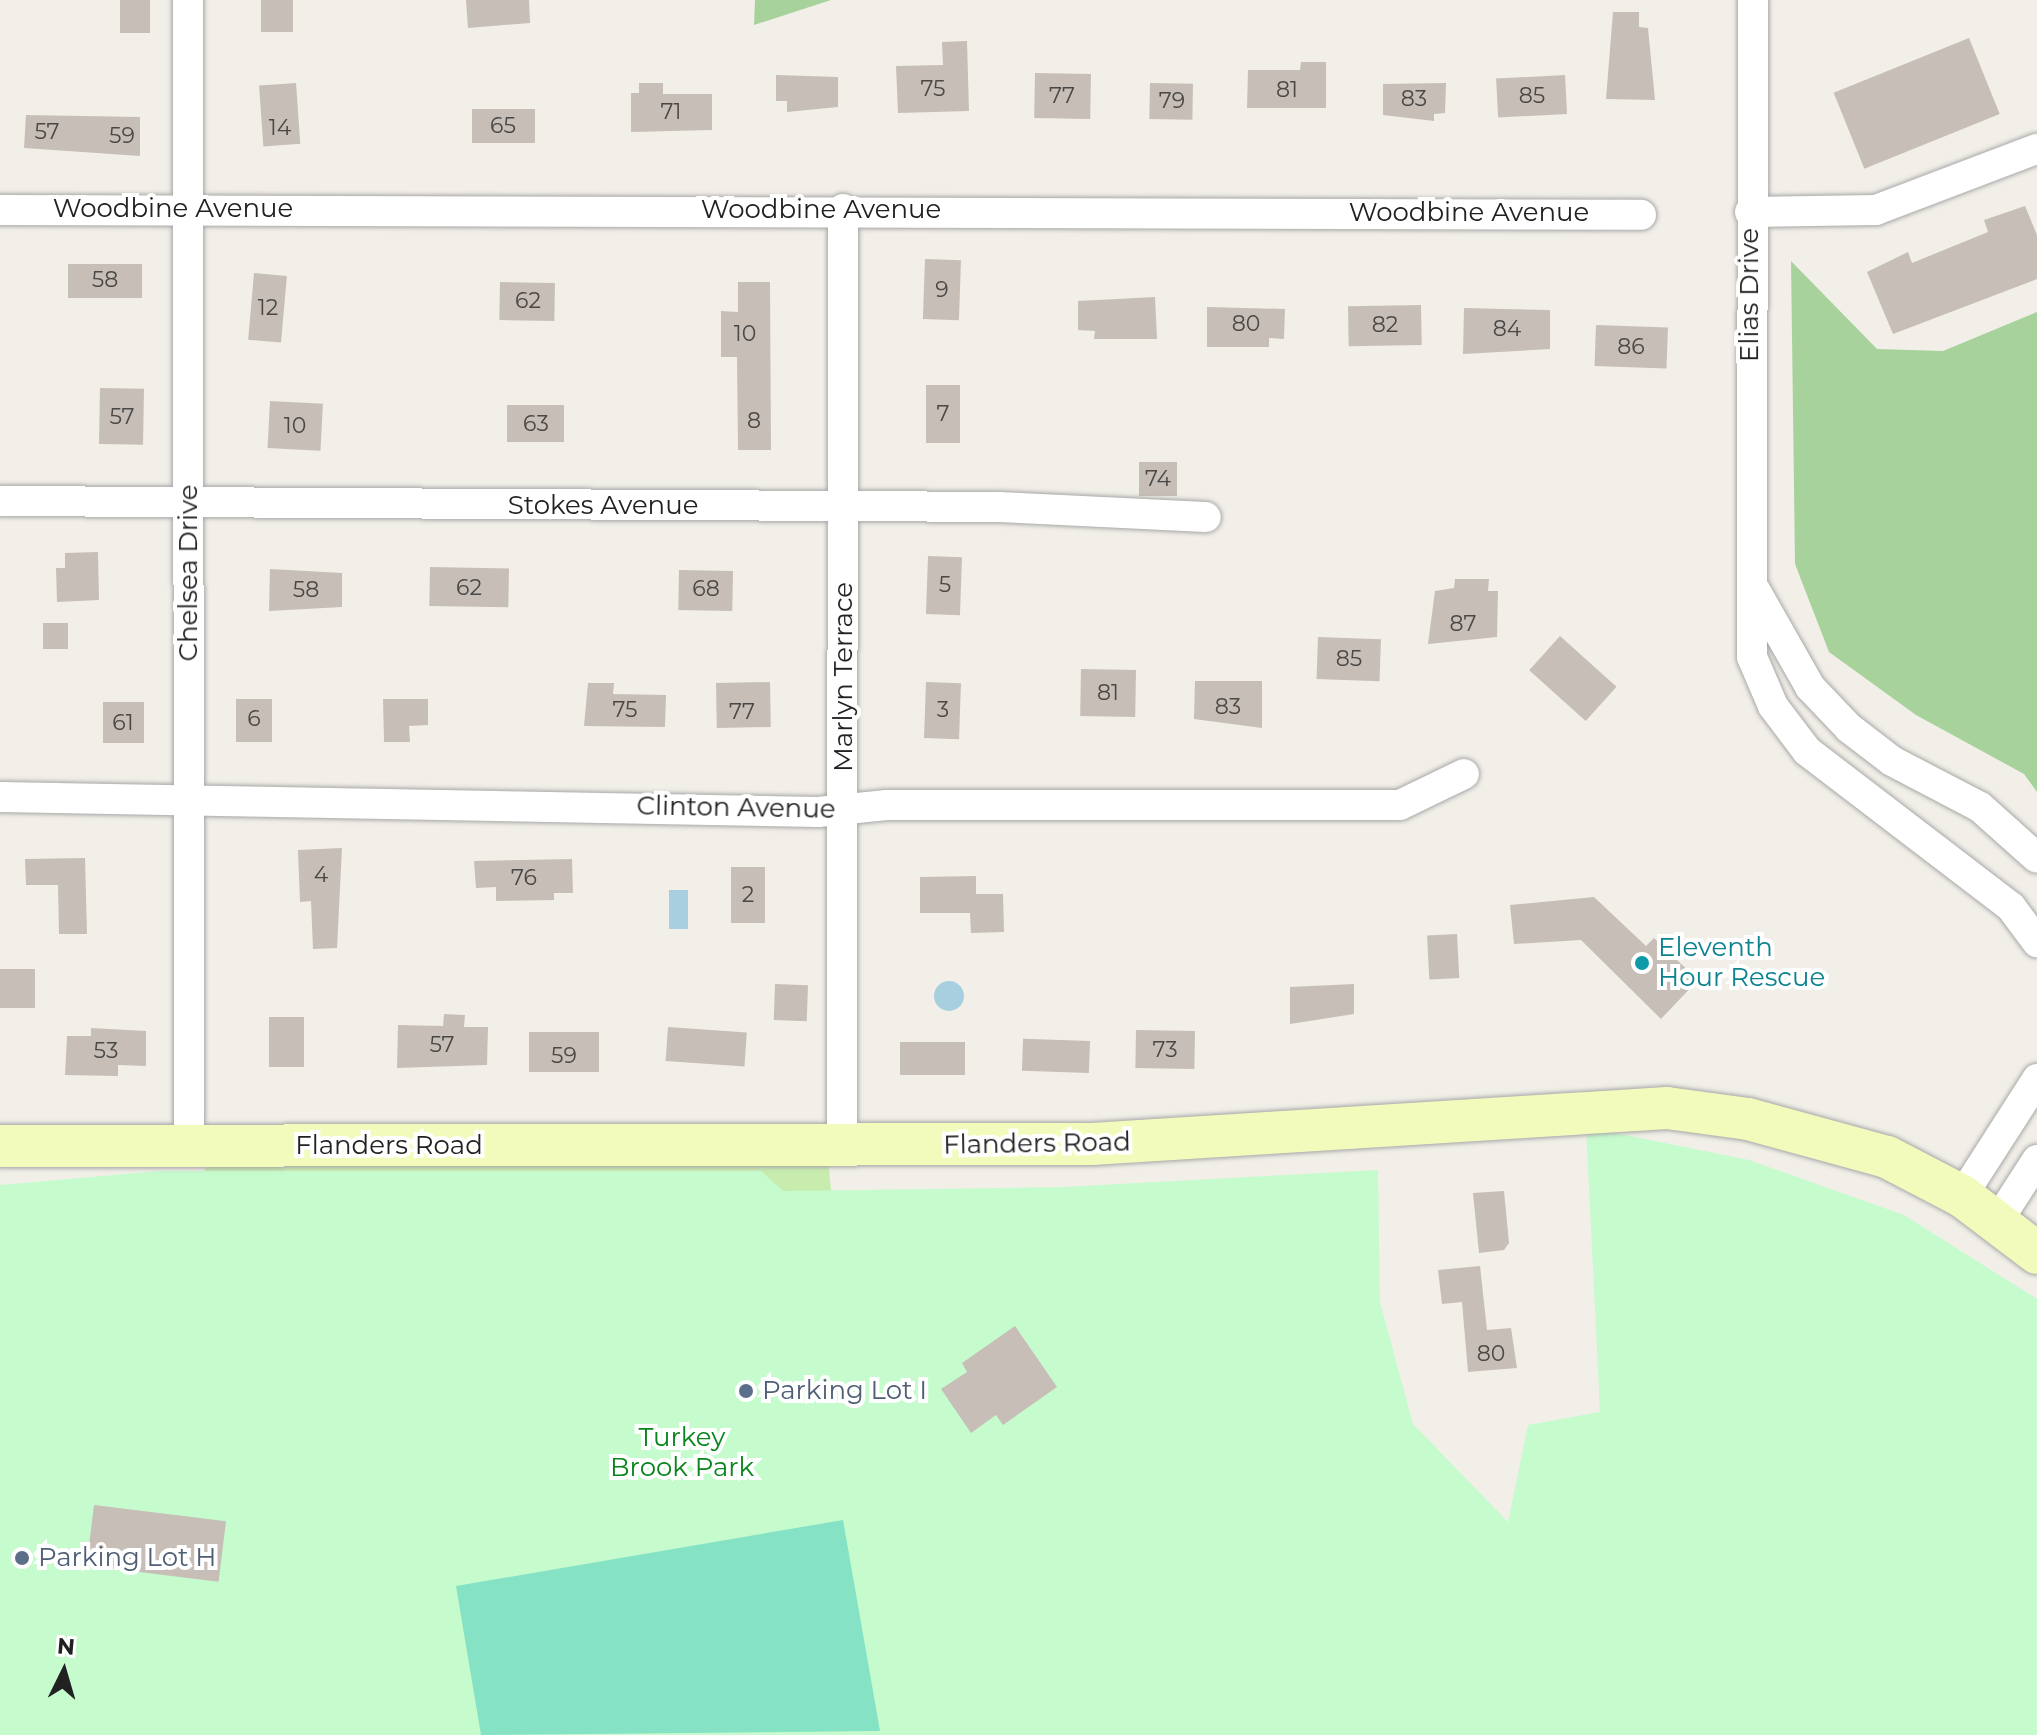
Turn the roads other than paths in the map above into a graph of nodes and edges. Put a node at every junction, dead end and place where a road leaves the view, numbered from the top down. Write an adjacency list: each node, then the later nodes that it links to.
1 (188, 0): 4 (street, Chelsea Drive)
2 (1753, 0): 7 (street, Elias Drive)
3 (2037, 149): 7 (street)
4 (189, 208): 5 (street, Woodbine Avenue); 6 (street, Woodbine Avenue); 10 (street, Chelsea Drive)
5 (843, 209): 8 (street, Woodbine Avenue); 11 (street, Marlyn Terrace)
6 (0, 210)
7 (1750, 212): 13 (street, Elias Drive)
8 (1641, 215)
9 (0, 501): 10 (street, Stokes Avenue)
10 (189, 502): 11 (street, Stokes Avenue); 16 (street, Chelsea Drive)
11 (844, 507): 12 (street, Stokes Avenue); 17 (street, Marlyn Terrace)
12 (1206, 517)
13 (1755, 590): 18 (street, Elias Drive); 19 (street, Elias Drive)
14 (1464, 774): 17 (street, Clinton Avenue)
15 (0, 797): 16 (street, Clinton Avenue)
16 (188, 803): 17 (street, Clinton Avenue); 23 (street, Chelsea Drive)
17 (845, 809): 21 (street, Marlyn Terrace)
18 (2037, 858)
19 (2037, 942)
20 (2037, 1079): 25 (street)
21 (842, 1145): 23 (main road, Flanders Road); 25 (main road, Flanders Road)
22 (0, 1146): 23 (main road, Flanders Road)
23 (189, 1147)
24 (2037, 1160): 26 (street)
25 (1962, 1196): 26 (main road, Flanders Road)
26 (1997, 1222): 27 (main road, Flanders Road)
27 (2037, 1253)

